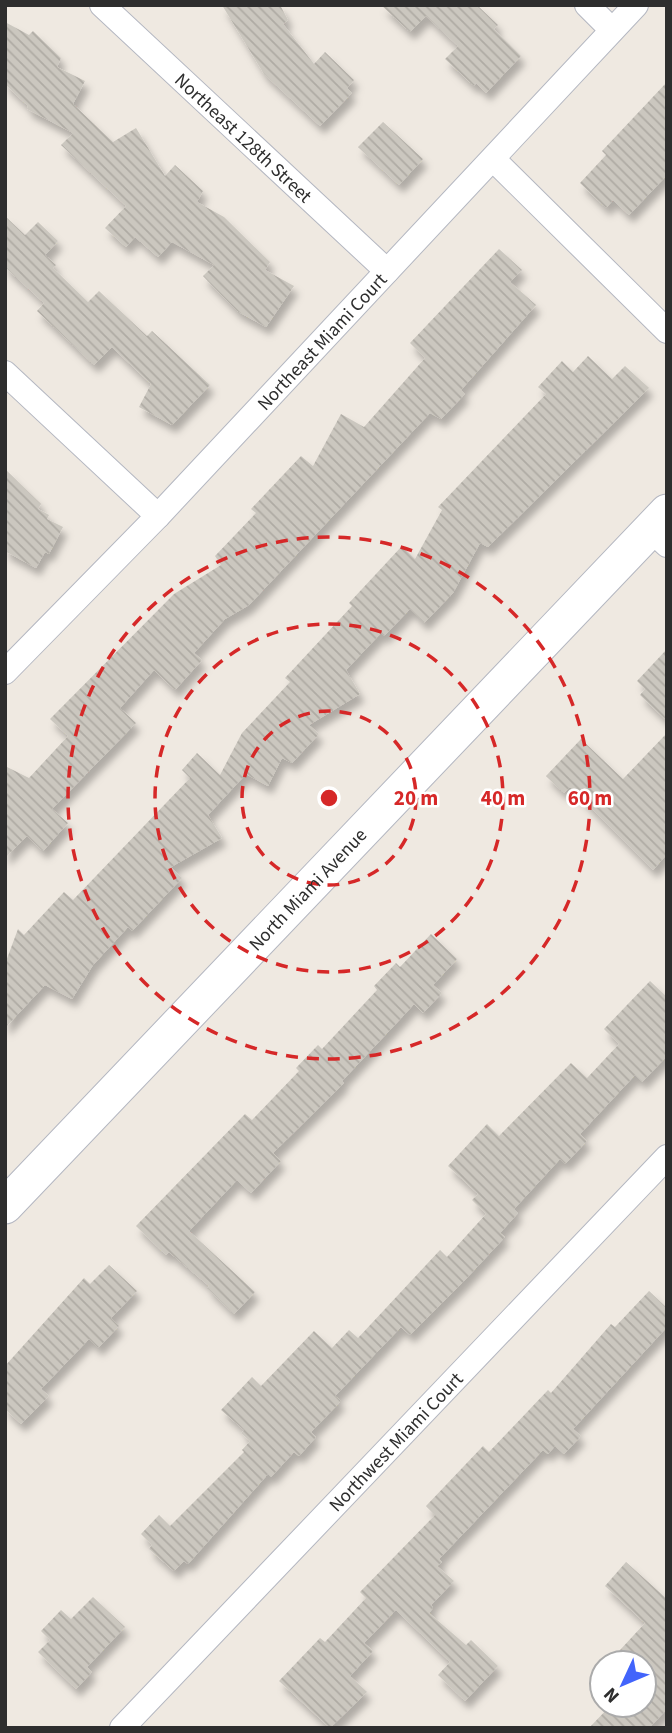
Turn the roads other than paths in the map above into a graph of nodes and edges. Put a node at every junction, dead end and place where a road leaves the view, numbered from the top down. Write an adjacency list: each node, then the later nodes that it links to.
1 (102, 5): 6 (street, Northeast 128th Street)
2 (587, 5): 4 (street)
3 (636, 5): 4 (street, Northeast Miami Court)
4 (612, 30): 5 (street, Northeast Miami Court)
5 (494, 160): 6 (street, Northeast Miami Court); 7 (street)
6 (387, 271): 9 (street, Northeast Miami Court)
7 (667, 331)
8 (5, 373): 9 (street)
9 (158, 516): 11 (street, Northeast Miami Court)
10 (661, 529): 13 (street, North Miami Avenue)
11 (5, 672)
12 (667, 1157): 14 (street, Northwest Miami Court)
13 (5, 1206)
14 (122, 1728)

